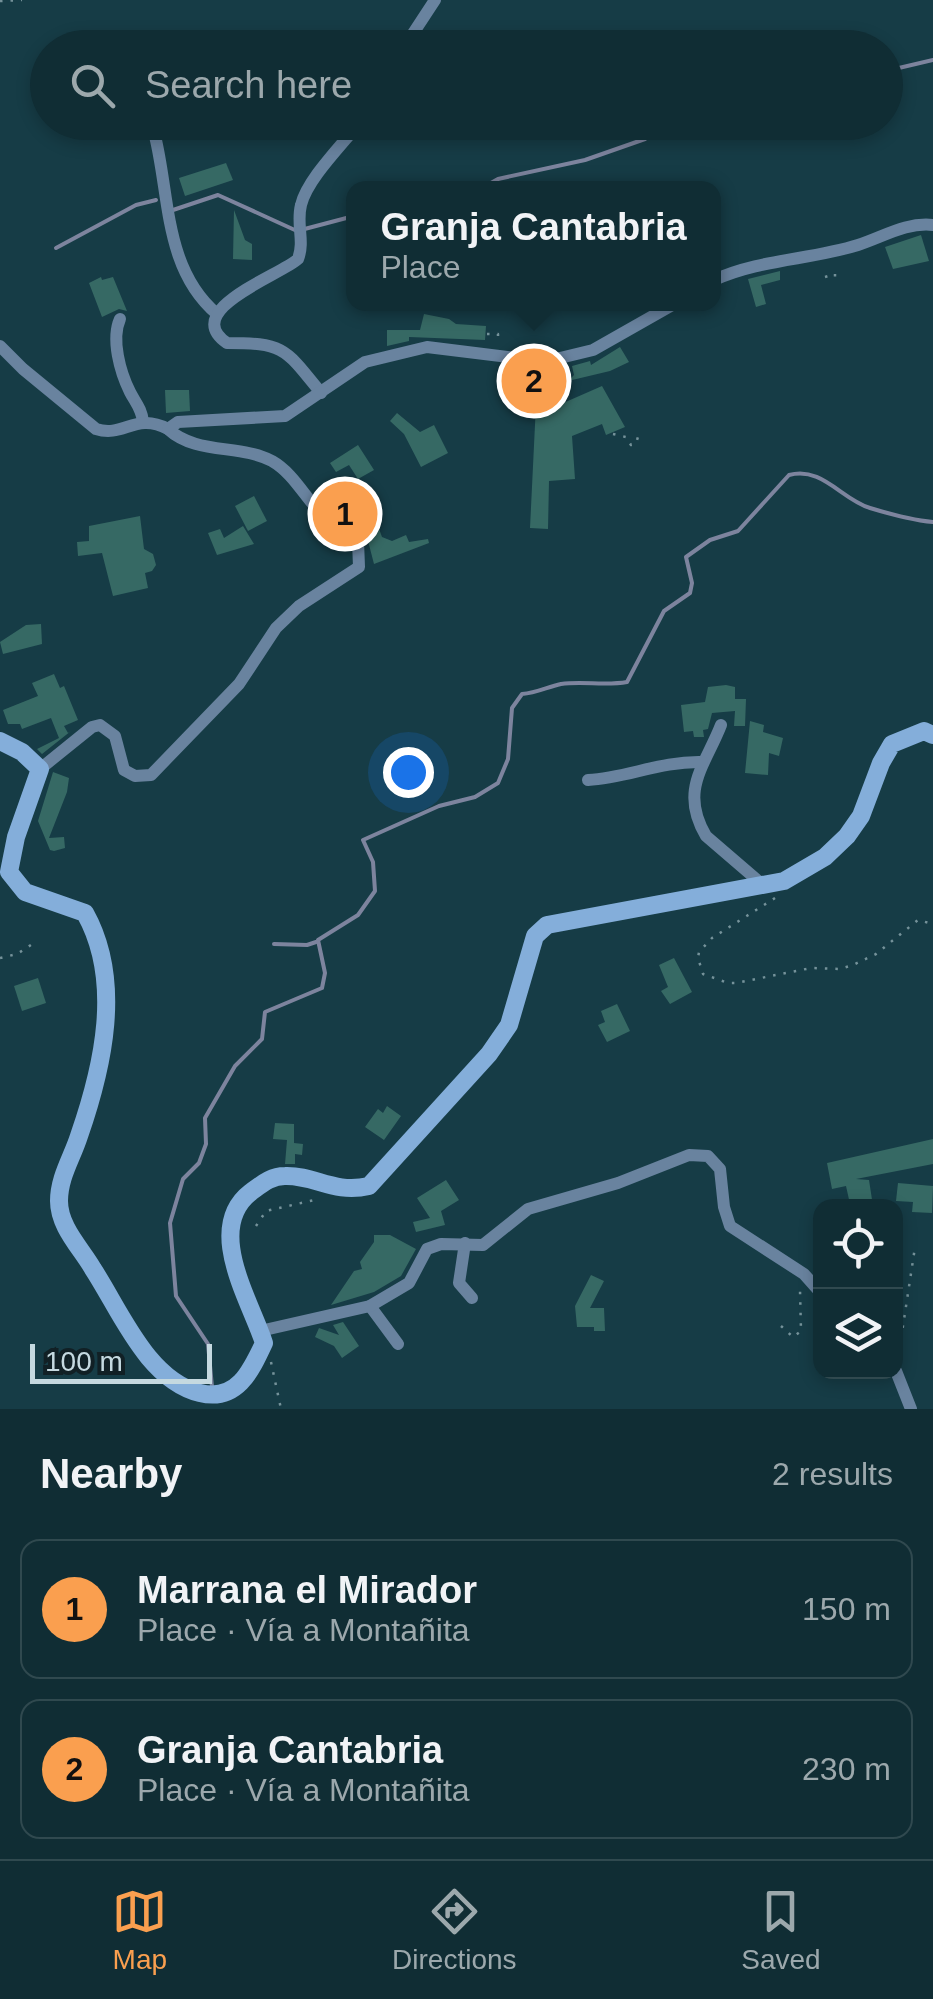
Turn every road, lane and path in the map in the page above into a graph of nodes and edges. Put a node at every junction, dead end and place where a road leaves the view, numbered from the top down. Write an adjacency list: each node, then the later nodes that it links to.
1 (22, 0): 3 (path)
2 (435, 0): 4 (street)
3 (0, 1)
4 (415, 30)
5 (157, 140): 12 (street)
6 (346, 140): 12 (street)
7 (933, 225): 9 (street)
8 (825, 277): 10 (path)
9 (721, 278)
10 (835, 280)
11 (662, 311): 17 (street)
12 (217, 314): 17 (street)
13 (120, 319): 18 (street)
14 (487, 334): 15 (path)
15 (498, 341)
16 (0, 346): 18 (street)
17 (322, 392): 19 (street)
18 (143, 422): 19 (street)
19 (168, 429): 26 (street)
20 (613, 434): 21 (path)
21 (640, 434)
22 (721, 726): 25 (street)
23 (933, 735): 28 (street)
24 (0, 741): 26 (street)
25 (702, 762): 27 (street); 29 (street)
26 (40, 770): 43 (street)
27 (588, 780)
28 (784, 880): 29 (street); 30 (path)
29 (763, 884): 33 (street)
30 (933, 924)
31 (34, 944): 32 (path)
32 (0, 958)
33 (336, 1188): 34 (path); 43 (street)
34 (256, 1226)
35 (465, 1243): 37 (street); 39 (street); 40 (street)
36 (915, 1247): 42 (path)
37 (804, 1274): 38 (street); 41 (path)
38 (817, 1289)
39 (472, 1298)
40 (370, 1306): 43 (street); 44 (street)
41 (781, 1326)
42 (903, 1326)
43 (262, 1337): 46 (path)
44 (398, 1344)
45 (899, 1379): 47 (street)
46 (281, 1409)
47 (912, 1409)

